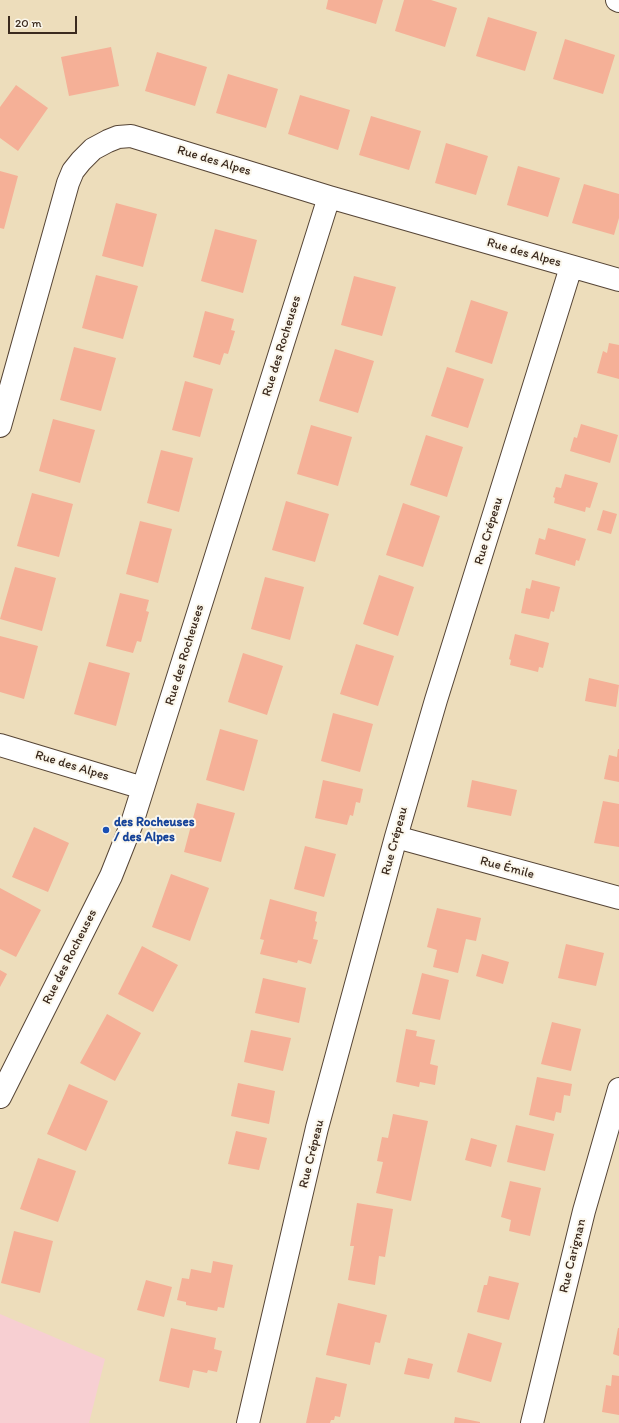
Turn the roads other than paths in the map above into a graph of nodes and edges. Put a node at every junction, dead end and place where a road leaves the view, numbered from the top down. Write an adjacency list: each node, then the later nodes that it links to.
1 (329, 197): 2 (street, Rue des Alpes); 4 (street, Rue des Alpes); 6 (street, Rue des Rocheuses)
2 (571, 267): 3 (street, Rue des Alpes); 7 (street, Rue Crépeau)
3 (619, 280)
4 (0, 426)
5 (0, 745): 6 (street, Rue des Alpes)
6 (144, 788): 10 (street, Rue des Rocheuses)
7 (396, 837): 8 (street, Rue Émile); 11 (street, Rue Crépeau)
8 (619, 898)
9 (619, 1089): 12 (street, Rue Carignan)
10 (0, 1097)
11 (248, 1423)
12 (532, 1423)

